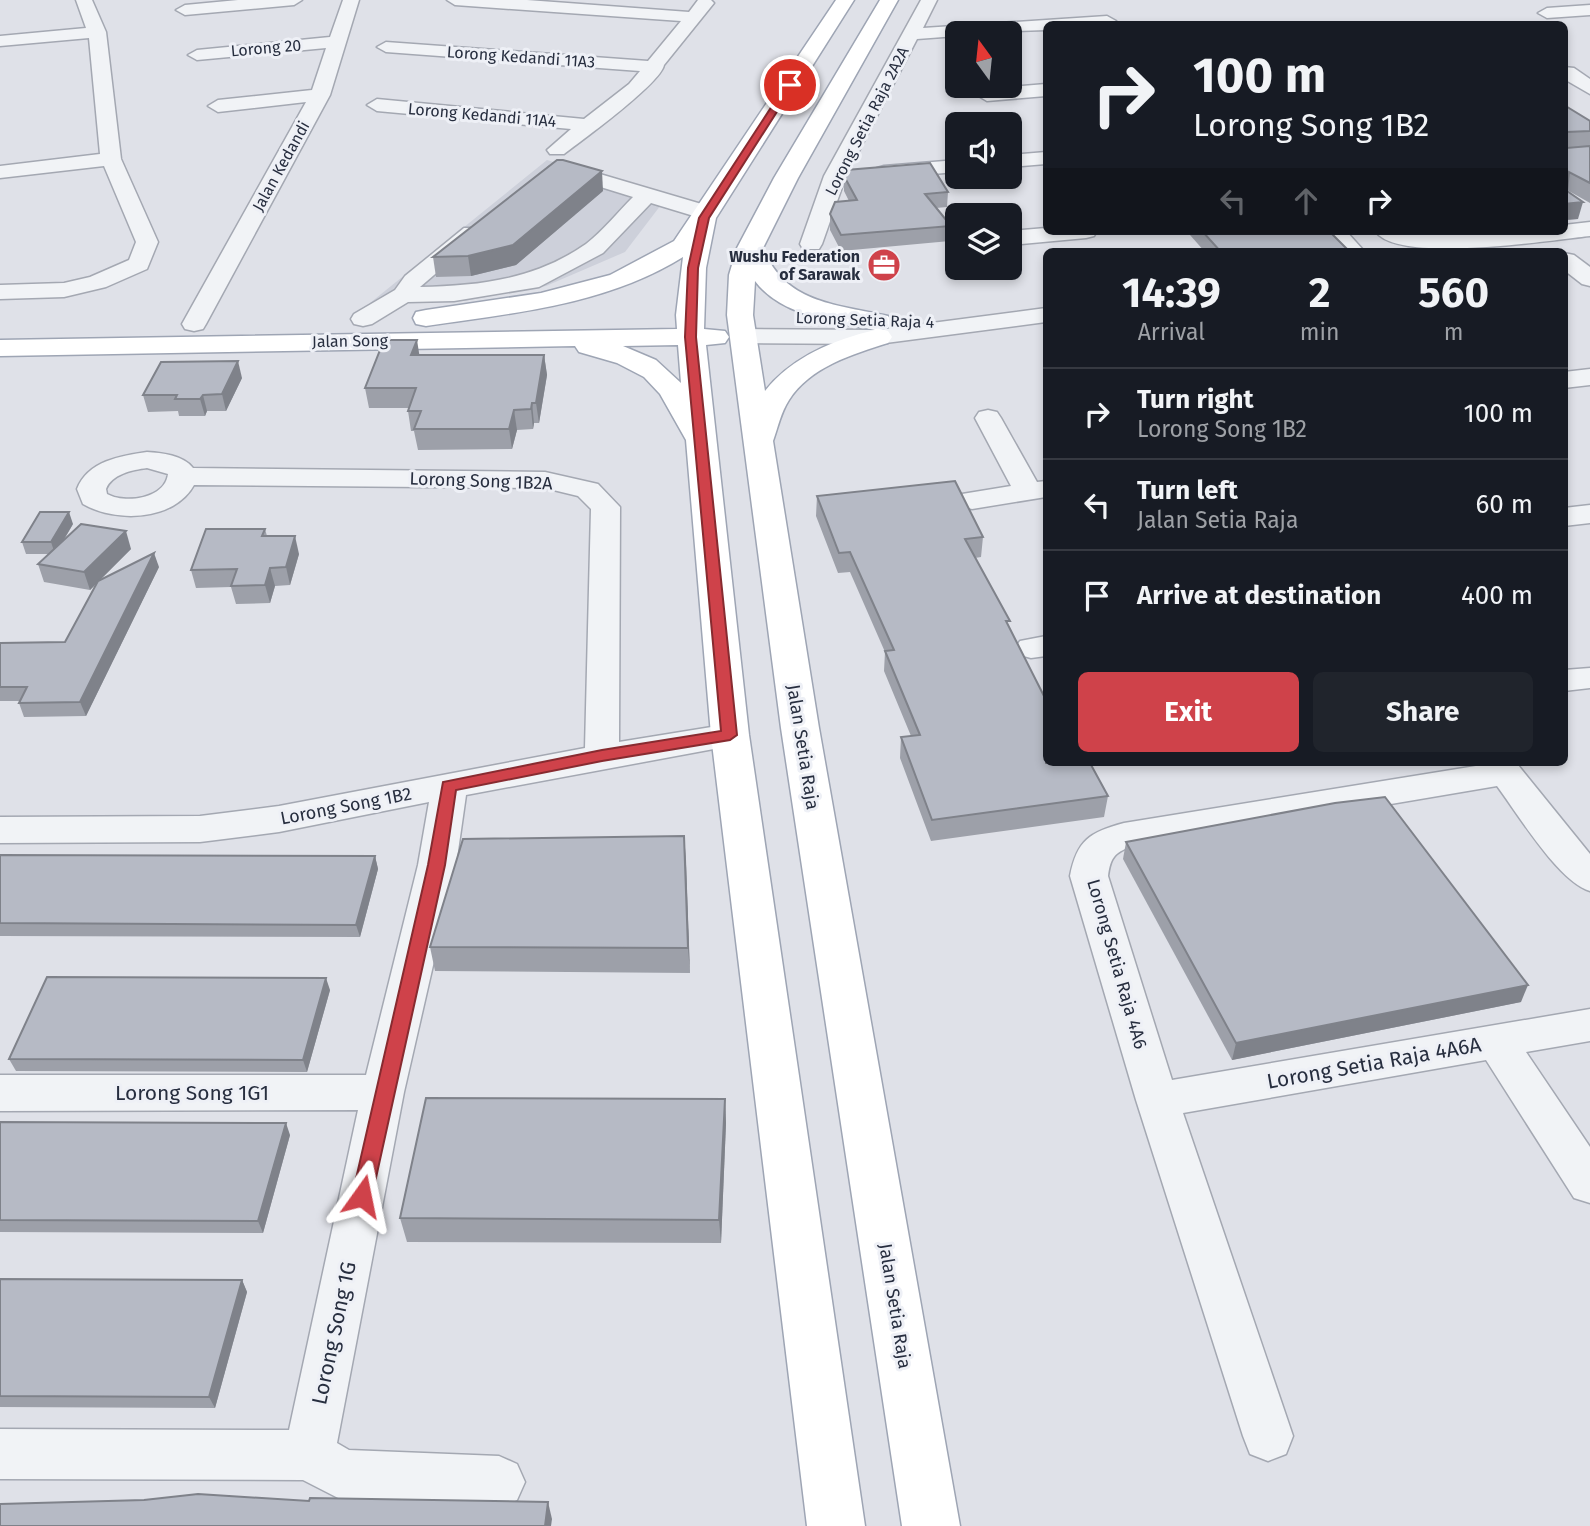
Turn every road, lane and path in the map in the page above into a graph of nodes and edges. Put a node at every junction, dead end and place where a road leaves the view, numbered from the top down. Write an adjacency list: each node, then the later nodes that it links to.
1 (85, 0): 16 (street)
2 (293, 0): 10 (street)
3 (351, 0): 19 (street, Jalan Kedandi)
4 (455, 0): 13 (street)
5 (707, 0): 13 (street)
6 (845, 0): 42 (main road)
7 (890, 0): 52 (main road, Jalan Setia Raja)
8 (929, 0): 17 (street, Lorong Setia Raja 2A2A)
9 (1093, 7): 14 (street)
10 (186, 10)
11 (1590, 10): 12 (street)
12 (1547, 13)
13 (693, 17): 22 (street)
14 (1107, 21)
15 (1043, 25): 17 (street)
16 (97, 32): 18 (street); 35 (street)
17 (911, 34): 39 (street, Lorong Setia Raja 2A2A)
18 (0, 41)
19 (336, 42): 21 (street, Lorong 20); 29 (street, Jalan Kedandi)
20 (386, 47): 22 (street, Lorong Kedandi 11A3)
21 (197, 55)
22 (656, 67): 32 (street)
23 (1590, 71): 24 (street)
24 (1568, 77)
25 (1568, 79): 26 (street)
26 (1590, 88)
27 (1043, 90): 28 (street)
28 (1022, 92)
29 (320, 95): 31 (street); 62 (street, Jalan Kedandi)
30 (377, 105): 32 (street, Lorong Kedandi 11A4)
31 (218, 106)
32 (588, 125): 33 (street)
33 (557, 150)
34 (1043, 158): 36 (street)
35 (111, 159): 38 (street); 58 (street)
36 (1022, 160)
37 (945, 167): 39 (street)
38 (0, 172)
39 (835, 176): 51 (street, Lorong Setia Raja 2A2A)
40 (532, 185): 41 (street)
41 (648, 195): 42 (street); 59 (street)
42 (705, 216): 61 (main road); 63 (main road)
43 (1587, 218): 45 (street)
44 (488, 220): 59 (street)
45 (1568, 221)
46 (1043, 234): 50 (street)
47 (1337, 235): 53 (street)
48 (1396, 235): 49 (street)
49 (1488, 235)
50 (1022, 236)
51 (811, 244)
52 (750, 248): 64 (main road, Jalan Setia Raja); 67 (main road)
53 (1350, 248)
54 (1590, 257): 55 (street)
55 (1568, 260)
56 (1568, 262): 57 (street)
57 (1590, 279)
58 (0, 292)
59 (403, 295): 66 (street)
60 (1043, 315): 67 (street, Lorong Setia Raja 4)
61 (421, 318): 63 (main road, Jalan Song); 66 (main road, Jalan Song)
62 (194, 324): 65 (main road); 66 (main road)
63 (690, 326): 64 (main road, Jalan Song); 68 (main road, Jalan Song); 74 (main road)
64 (741, 326): 67 (street, Lorong Setia Raja 4); 73 (main road, Jalan Setia Raja)
65 (0, 327)
66 (366, 330): 68 (main road, Jalan Song); 69 (main road, Jalan Song)
67 (878, 330): 73 (main road)
68 (511, 338): 74 (main road)
69 (0, 348)
70 (1590, 377): 71 (street)
71 (1568, 380)
72 (988, 418): 76 (street)
73 (759, 440): 99 (main road, Jalan Setia Raja)
74 (701, 442): 82 (main road)
75 (183, 476): 83 (street, Lorong Song 1B2A)
76 (1037, 490): 77 (street)
77 (972, 500)
78 (1590, 513): 79 (street)
79 (1568, 516)
80 (1590, 678): 81 (street)
81 (1568, 681)
82 (730, 735): 83 (street, Lorong Song 1B2); 98 (main road)
83 (602, 756): 85 (street, Lorong Song 1B2)
84 (1502, 768): 87 (street); 92 (street, Lorong Setia Raja 4A6)
85 (449, 786): 86 (street, Lorong Song 1B2); 90 (street, Lorong Song 1G)
86 (0, 830)
87 (1590, 877)
88 (1590, 1025): 89 (street, Lorong Setia Raja 4A6A)
89 (1496, 1041): 92 (street, Lorong Setia Raja 4A6A); 93 (street)
90 (383, 1092): 91 (street, Lorong Song 1G1); 96 (street, Lorong Song 1G)
91 (0, 1093)
92 (1157, 1100): 94 (street, Lorong Setia Raja 4A6)
93 (1590, 1184)
94 (1268, 1436)
95 (0, 1454): 96 (street)
96 (309, 1455): 97 (street)
97 (499, 1482)
98 (836, 1526)
99 (932, 1526)

